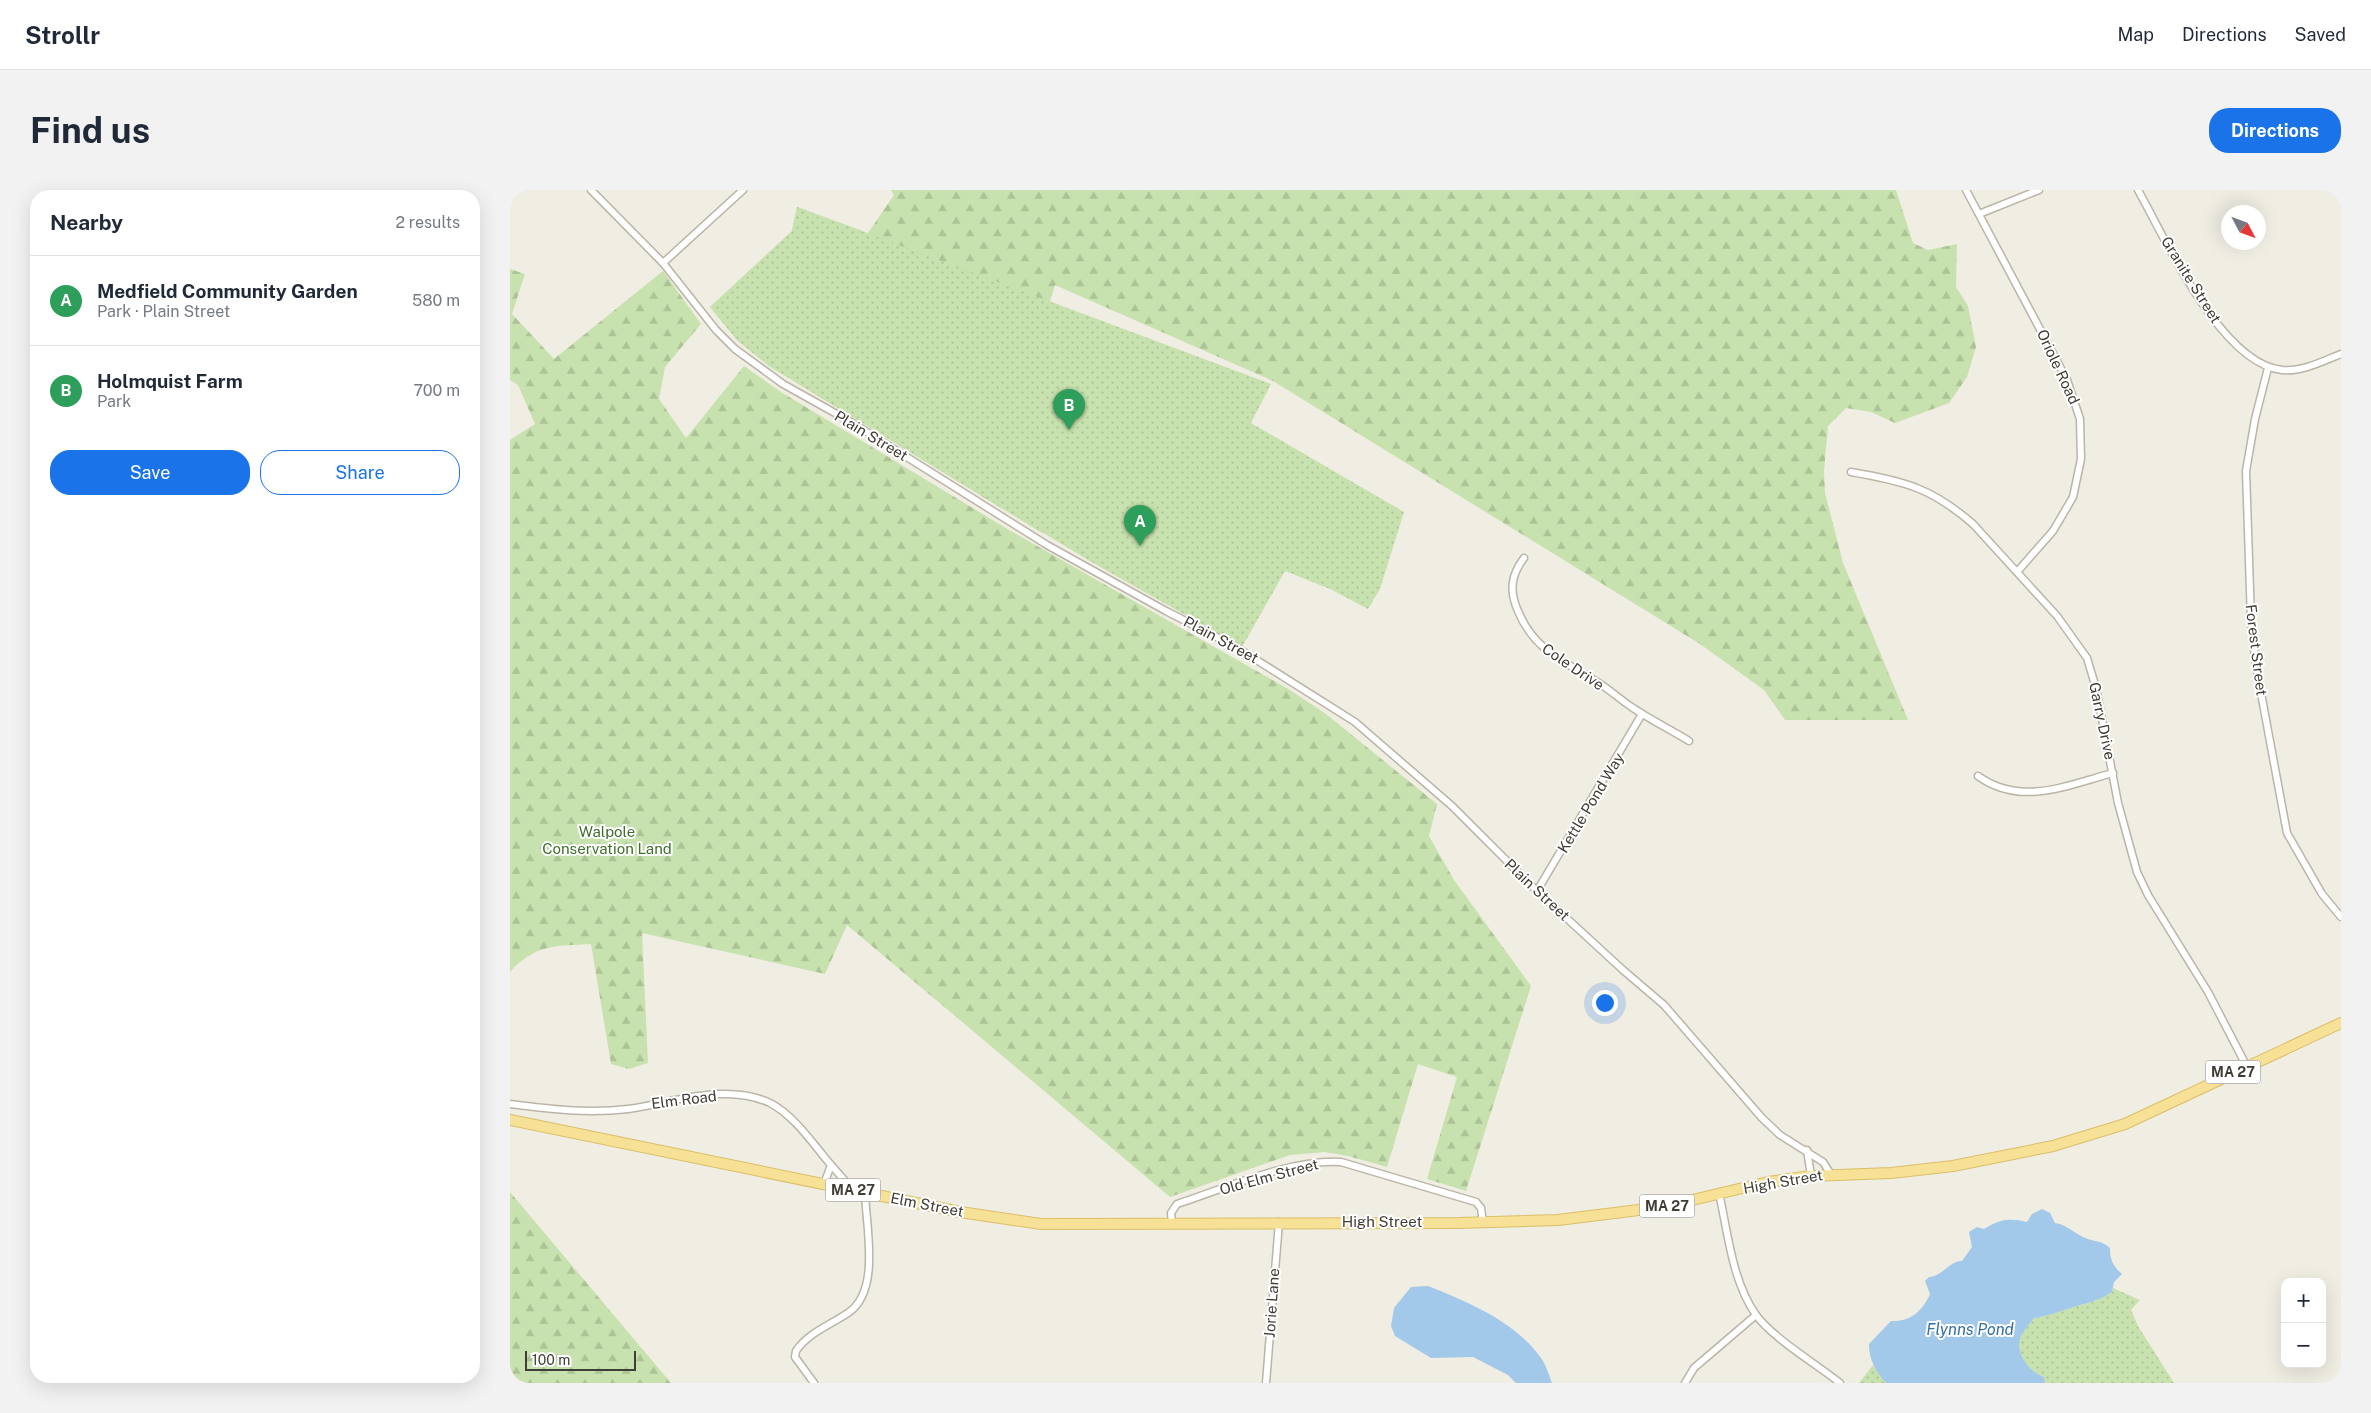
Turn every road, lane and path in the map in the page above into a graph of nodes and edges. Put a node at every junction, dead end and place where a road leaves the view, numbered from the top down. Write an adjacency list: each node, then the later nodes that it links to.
1 (591, 190): 7 (street, Plain Street)
2 (744, 190): 7 (street)
3 (1966, 190): 6 (street, Oriole Road)
4 (2039, 190): 6 (street)
5 (2138, 190): 9 (street, Granite Street)
6 (1979, 214): 12 (street, Oriole Road)
7 (663, 263): 17 (street, Plain Street)
8 (2341, 354): 9 (street, Granite Street)
9 (2268, 368): 18 (street, Forest Street)
10 (1851, 472): 12 (street, Garry Drive)
11 (1524, 558): 13 (street, Cole Drive)
12 (2017, 572): 15 (street, Garry Drive)
13 (1642, 714): 14 (street, Cole Drive); 17 (street, Kettle Pond Way)
14 (1689, 741)
15 (2113, 772): 16 (street); 20 (street, Garry Drive)
16 (1978, 776)
17 (1538, 891): 23 (street, Plain Street)
18 (2341, 917)
19 (2341, 1023): 20 (main road, High Street / MA 27)
20 (2246, 1065): 25 (main road, High Street / MA 27)
21 (510, 1104): 24 (street, Elm Road)
22 (510, 1120): 27 (main road, Elm Street / MA 27)
23 (1807, 1150): 25 (street, Plain Street); 26 (street)
24 (831, 1165): 27 (street); 28 (street, Elm Road)
25 (1830, 1173): 26 (main road, High Street / MA 27)
26 (1811, 1176): 30 (main road, High Street / MA 27)
27 (824, 1184): 28 (main road, Elm Street / MA 27)
28 (853, 1190): 29 (main road, Elm Street / MA 27)
29 (866, 1193): 34 (main road, Elm Street / MA 27); 36 (street)
30 (1719, 1193): 33 (main road, High Street / MA 27); 35 (street)
31 (1279, 1222): 32 (main road, High Street / MA 27); 33 (main road, High Street / MA 27); 37 (street, Jorie Lane)
32 (1200, 1223): 34 (main road, Elm Street / MA 27)
33 (1483, 1223): 34 (street, Old Elm Street)
34 (1172, 1224)
35 (1756, 1315): 38 (street); 39 (street)
36 (814, 1383)
37 (1266, 1383)
38 (1685, 1383)
39 (1840, 1383)

